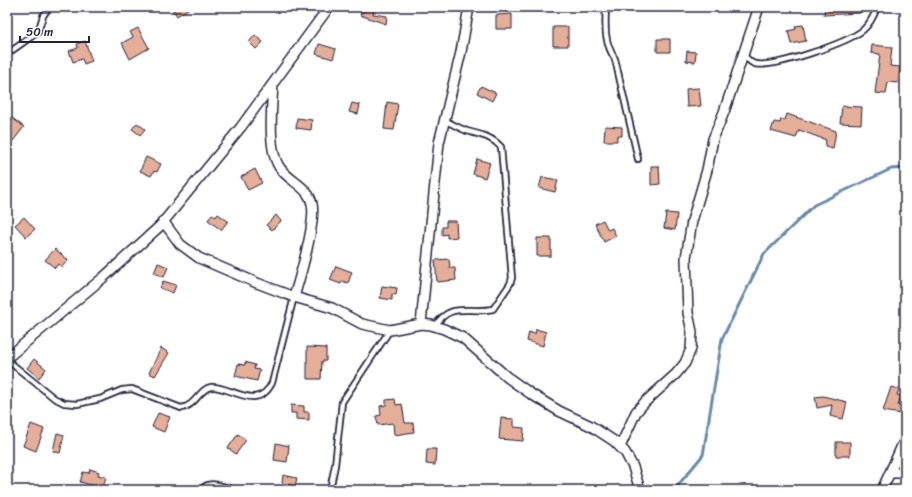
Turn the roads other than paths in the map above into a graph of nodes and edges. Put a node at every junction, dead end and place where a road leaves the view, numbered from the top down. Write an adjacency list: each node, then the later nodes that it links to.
1 (49, 7): 7 (lane)
2 (329, 7): 9 (street)
3 (469, 7): 10 (street)
4 (606, 7): 11 (lane)
5 (759, 7): 8 (street)
6 (877, 7): 8 (lane)
7 (7, 54)
8 (743, 54): 19 (street)
9 (273, 84): 12 (street); 13 (street)
10 (444, 120): 14 (street); 15 (lane)
11 (638, 159)
12 (163, 222): 13 (street); 17 (street)
13 (294, 297): 16 (street); 17 (lane)
14 (421, 324): 15 (street); 16 (street)
15 (435, 326): 19 (street)
16 (390, 330): 24 (lane)
17 (7, 359)
18 (905, 439): 20 (street)
19 (620, 447): 25 (street)
20 (890, 473): 21 (street); 26 (street)
21 (905, 474)
22 (201, 490): 23 (lane)
23 (235, 490)
24 (330, 490)
25 (640, 490)
26 (882, 490)

